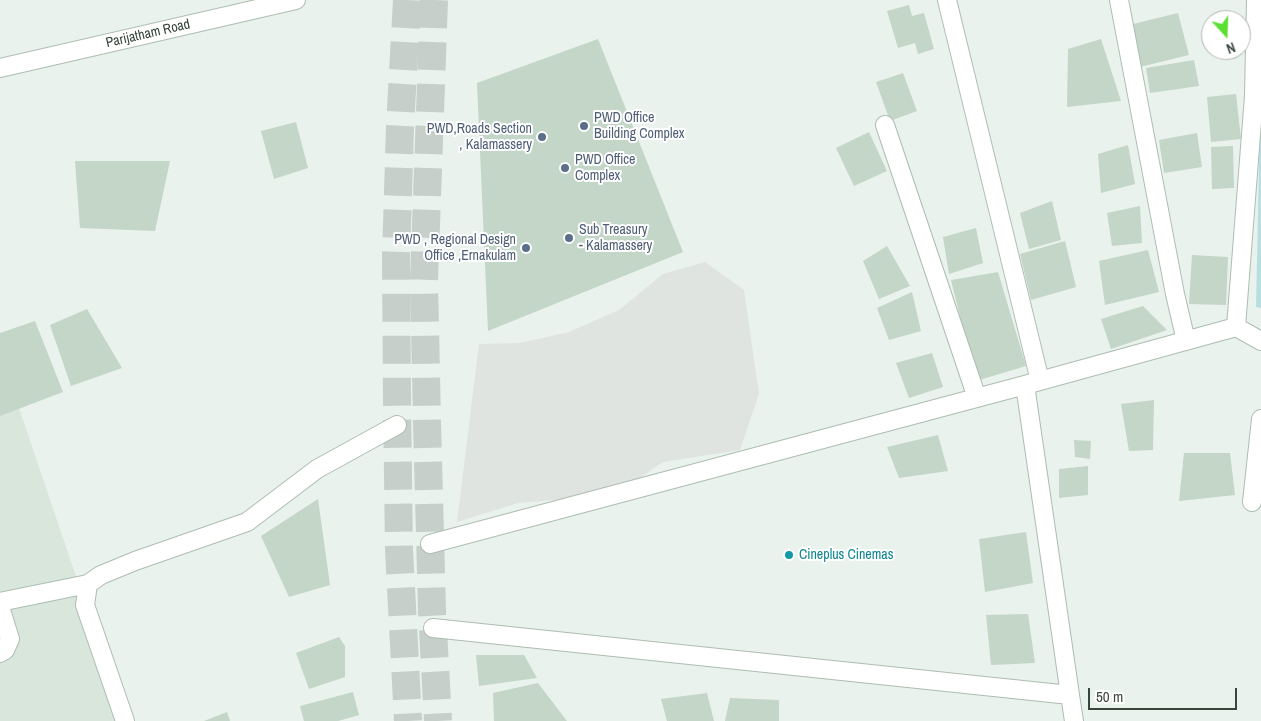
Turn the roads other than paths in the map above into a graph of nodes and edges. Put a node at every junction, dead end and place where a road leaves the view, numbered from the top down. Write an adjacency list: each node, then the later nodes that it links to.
1 (296, 0): 5 (street, Parijatham Road)
2 (947, 0): 11 (street)
3 (1119, 0): 9 (street)
4 (1256, 0): 6 (street)
5 (0, 68)
6 (1257, 96): 8 (street)
7 (885, 125): 12 (street)
8 (1236, 327): 9 (street); 10 (street)
9 (1186, 341): 11 (street)
10 (1261, 341)
11 (1033, 383): 12 (street); 22 (street)
12 (976, 398): 16 (street)
13 (1261, 419): 15 (street)
14 (397, 425): 17 (street)
15 (1252, 502)
16 (430, 544)
17 (88, 584): 18 (street); 23 (street)
18 (0, 602)
19 (0, 607): 21 (street)
20 (433, 628): 22 (street)
21 (0, 653)
22 (1070, 696): 24 (street)
23 (125, 721)
24 (1074, 721)

